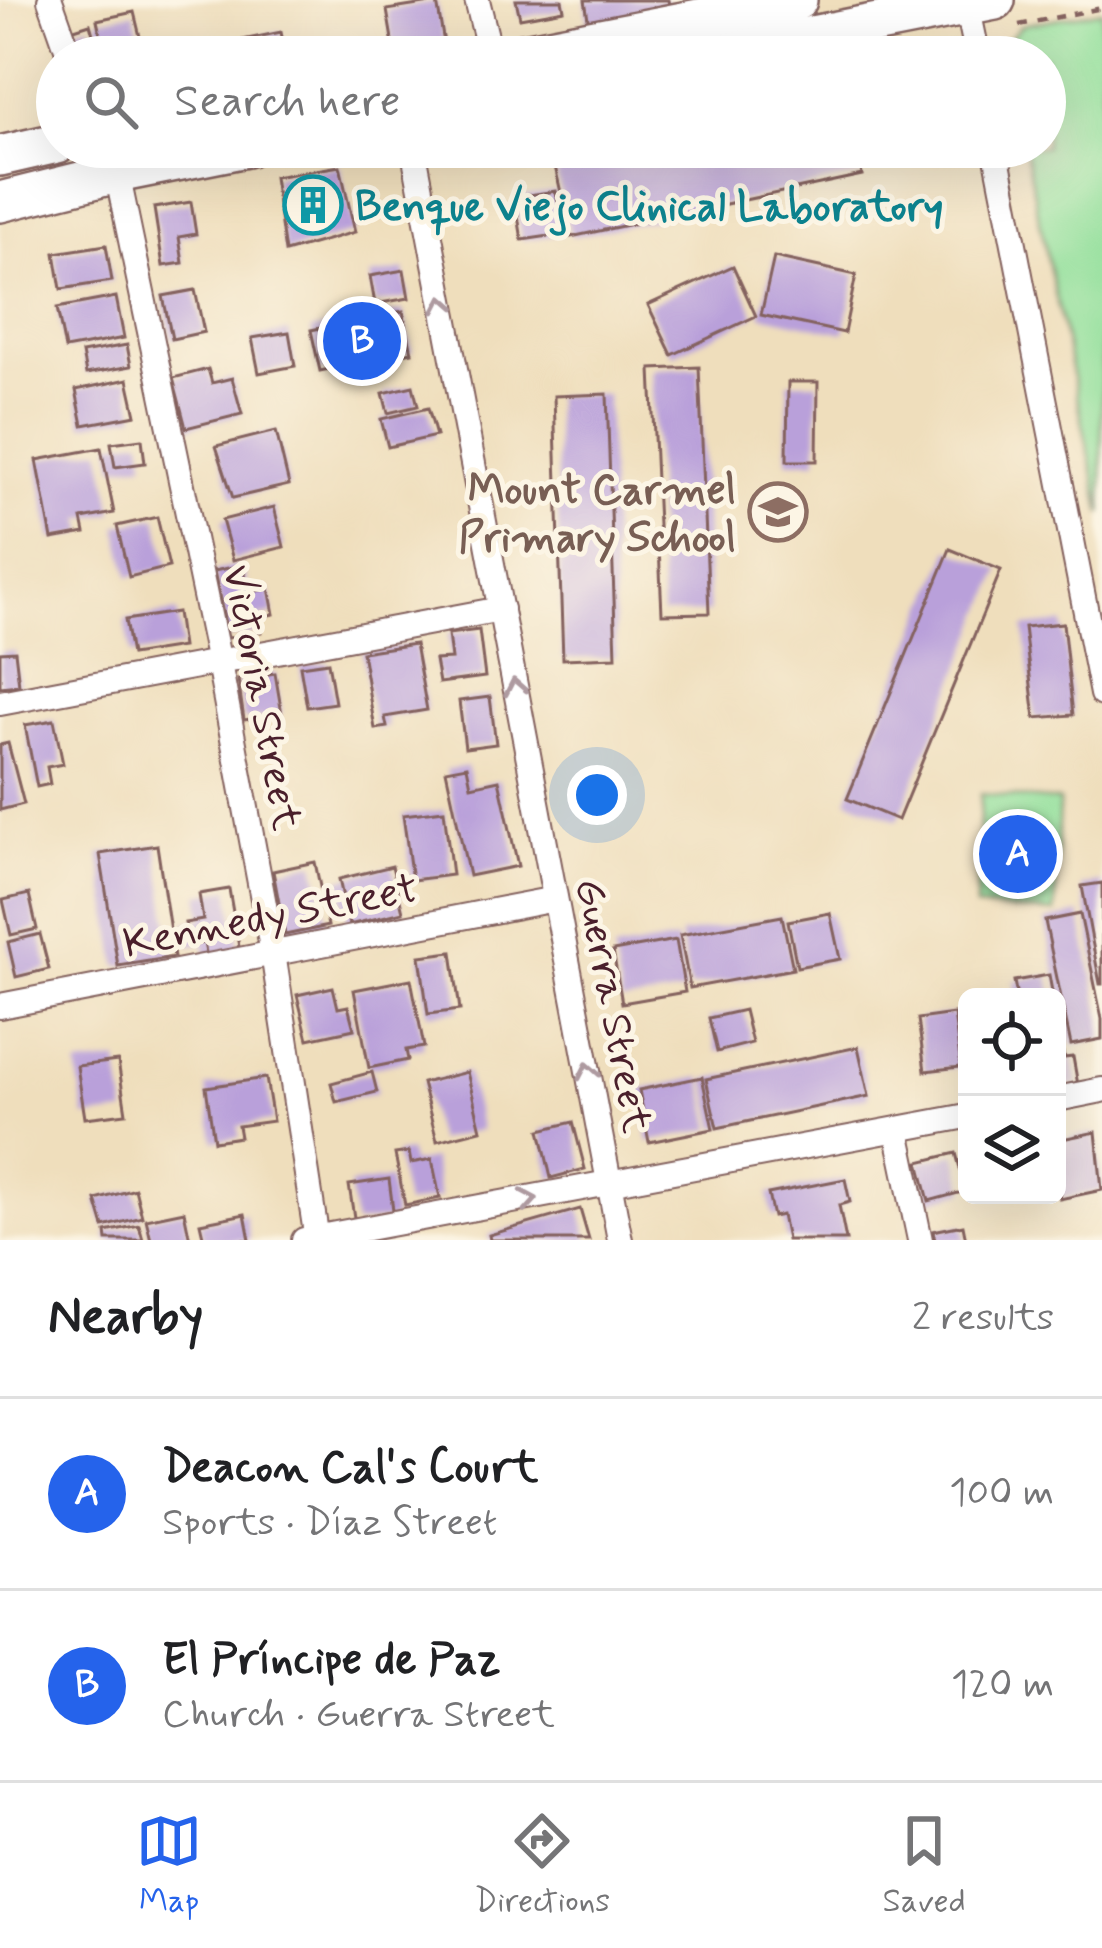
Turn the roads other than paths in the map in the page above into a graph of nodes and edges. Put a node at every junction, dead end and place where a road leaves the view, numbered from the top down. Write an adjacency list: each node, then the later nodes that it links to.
1 (50, 0): 6 (street)
2 (477, 0): 7 (street)
3 (796, 0): 8 (highway)
4 (986, 8): 5 (highway)
5 (901, 9): 9 (highway)
6 (63, 36)
7 (486, 36)
8 (611, 36)
9 (791, 36)
10 (36, 148): 11 (highway)
11 (0, 156)
12 (138, 168): 15 (highway)
13 (417, 168): 17 (street, Guerra Street, one-way to 13)
14 (999, 168): 19 (street)
15 (117, 172): 16 (highway); 18 (street, Victoria Street)
16 (0, 202)
17 (500, 609): 18 (street); 21 (street, Guerra Street, one-way to 17)
18 (219, 663): 20 (street); 22 (street, Victoria Street)
19 (1102, 694)
20 (0, 703)
21 (555, 898): 22 (street, Kennedy Street); 28 (street, Guerra Street, one-way to 21)
22 (273, 953): 23 (street, Kennedy Street); 29 (street, Victoria Street)
23 (0, 1006)
24 (1102, 1090): 25 (street)
25 (1066, 1097)
26 (958, 1118): 27 (street)
27 (896, 1130): 28 (street); 31 (street)
28 (610, 1186): 29 (street, one-way to 28); 30 (street, Guerra Street)
29 (312, 1239)
30 (620, 1240)
31 (920, 1240)

